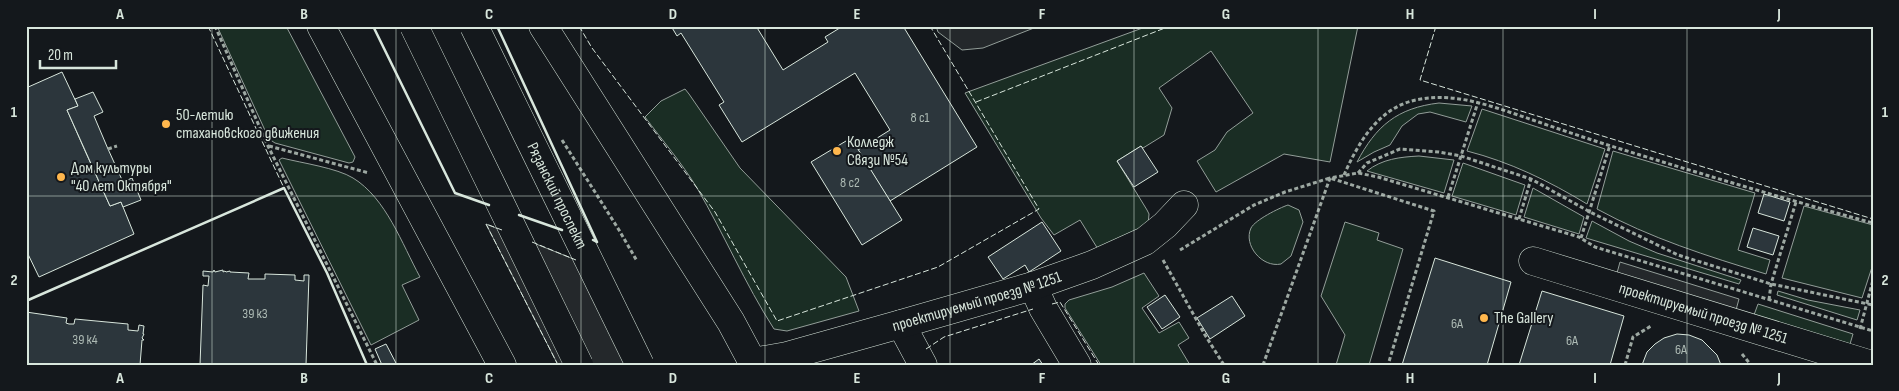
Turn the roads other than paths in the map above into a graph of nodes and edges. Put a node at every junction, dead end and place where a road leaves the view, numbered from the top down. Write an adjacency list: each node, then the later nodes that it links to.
1 (321, 26): 11 (main road)
2 (414, 26): 12 (main road, bridge)
3 (474, 26): 13 (main road, Рязанский проспект, bridge)
4 (543, 26): 10 (main road)
5 (1184, 205): 7 (main road, проектируемый проезд № 1251)
6 (1533, 261): 9 (main road, проектируемый проезд № 1251)
7 (1033, 286): 8 (main road, проектируемый проезд № 1251); 15 (main road)
8 (901, 324): 10 (main road, проектируемый проезд № 1251); 14 (main road)
9 (1813, 356): 16 (main road, проектируемый проезд № 1251)
10 (754, 363)
11 (502, 365)
12 (579, 365)
13 (640, 365)
14 (923, 365)
15 (1077, 365)
16 (1872, 365)

